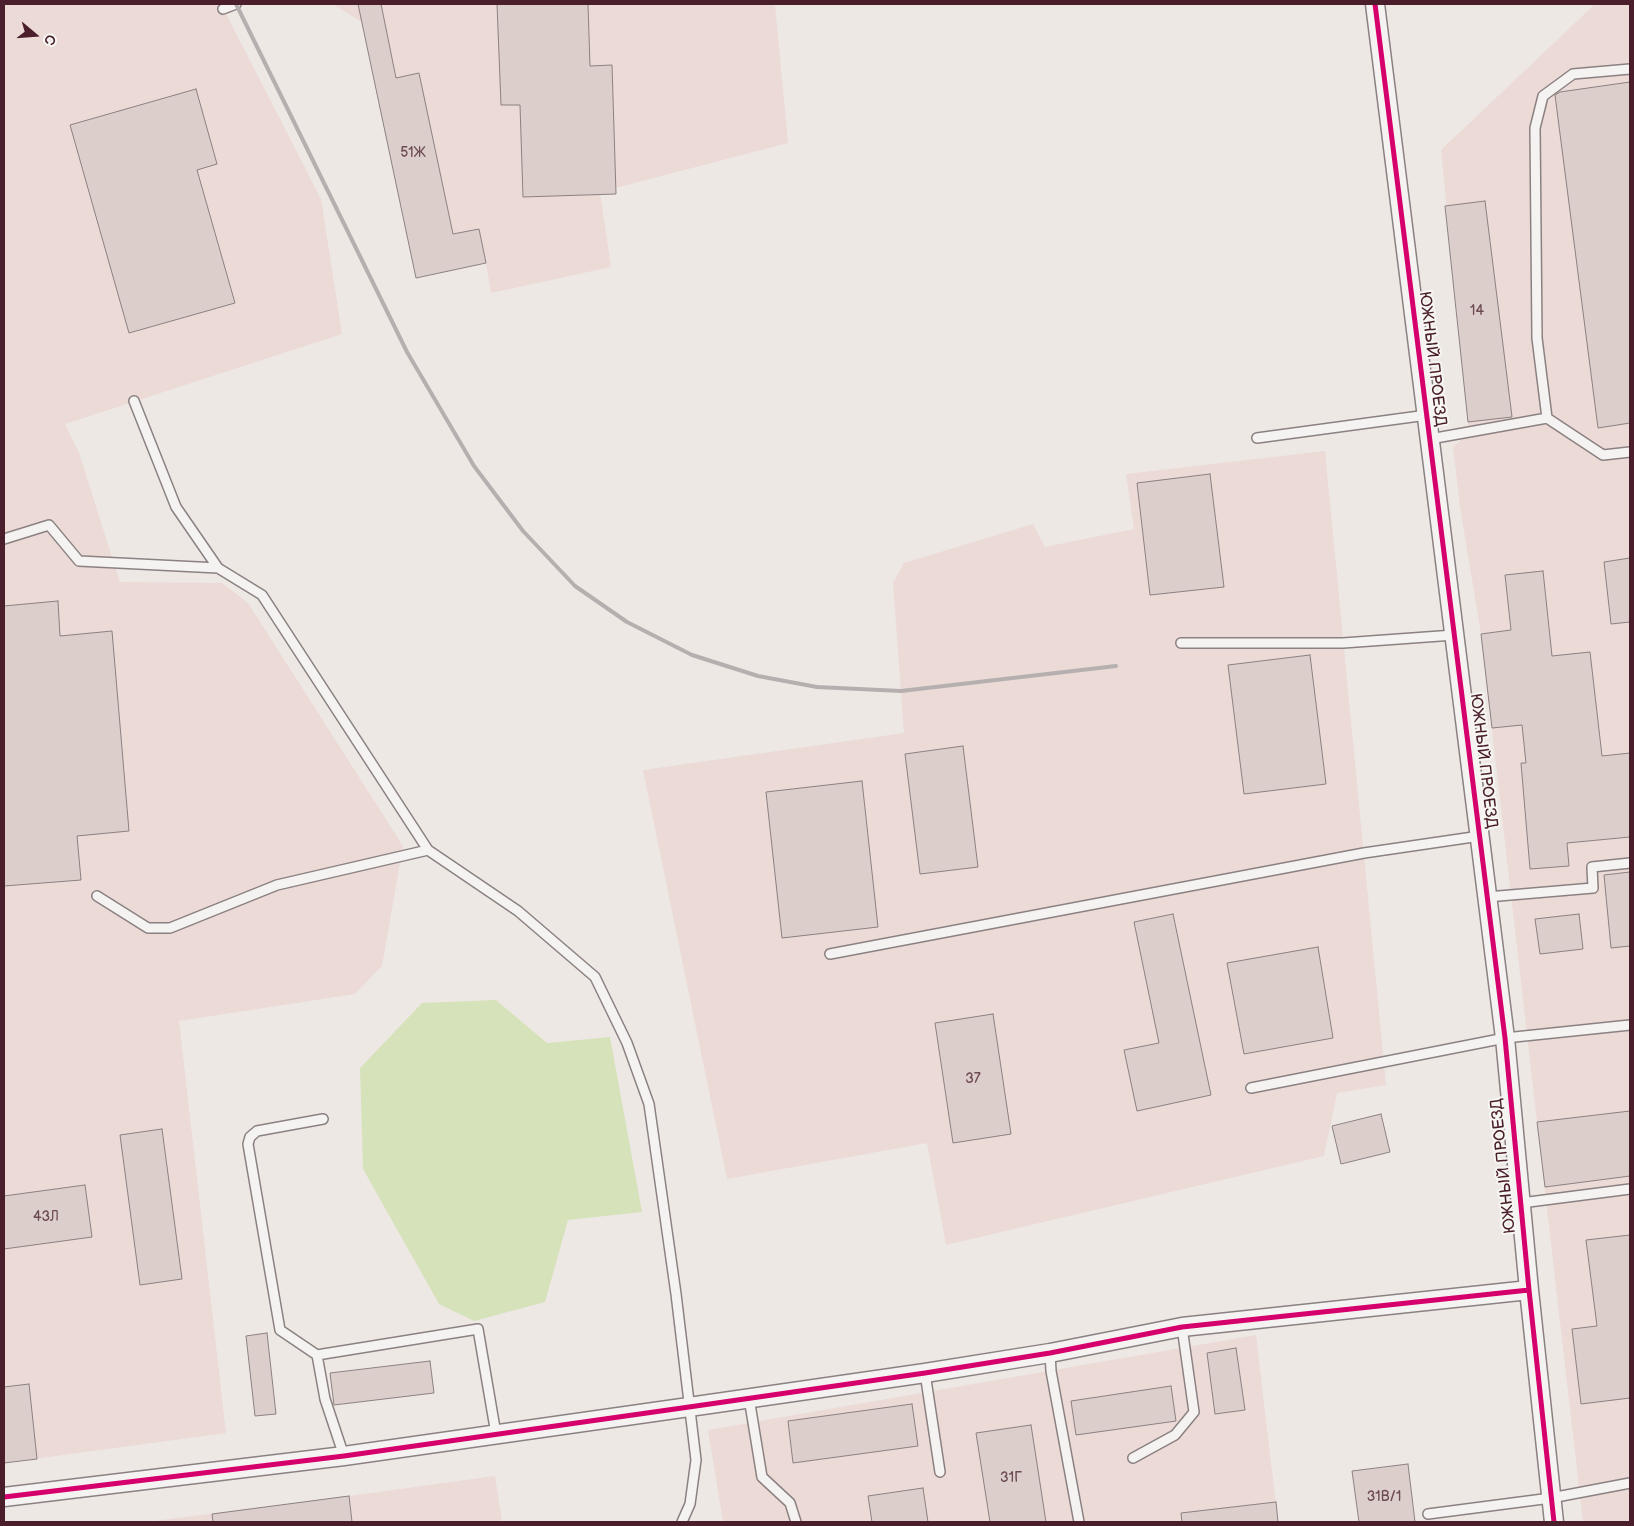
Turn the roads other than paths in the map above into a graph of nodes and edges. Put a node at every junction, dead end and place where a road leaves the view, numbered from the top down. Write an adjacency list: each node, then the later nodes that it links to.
1 (236, 4): 3 (lane)
2 (1375, 4): 6 (street, ЮЖНЫЙ ПРОЕЗД)
3 (223, 9)
4 (1630, 69): 7 (lane)
5 (134, 401): 12 (lane)
6 (1427, 416): 8 (lane); 9 (street, ЮЖНЫЙ ПРОЕЗД)
7 (1547, 418): 9 (lane); 10 (lane)
8 (1257, 438)
9 (1430, 439): 13 (street, ЮЖНЫЙ ПРОЕЗД)
10 (1630, 452)
11 (4, 539): 12 (lane)
12 (218, 568): 16 (lane)
13 (1454, 635): 14 (lane); 15 (street, ЮЖНЫЙ ПРОЕЗД)
14 (1181, 643)
15 (1480, 836): 19 (street, ЮЖНЫЙ ПРОЕЗД); 20 (lane)
16 (428, 850): 18 (lane); 33 (lane)
17 (1630, 863): 19 (lane)
18 (98, 896)
19 (1487, 897): 22 (street, ЮЖНЫЙ ПРОЕЗД)
20 (830, 954)
21 (1630, 1025): 22 (lane)
22 (1505, 1038): 23 (lane); 26 (street, ЮЖНЫЙ ПРОЕЗД)
23 (1251, 1088)
24 (322, 1119): 30 (lane)
25 (1630, 1189): 26 (lane)
26 (1520, 1203): 27 (street, ЮЖНЫЙ ПРОЕЗД)
27 (1529, 1290): 28 (street); 40 (street, ЮЖНЫЙ ПРОЕЗД)
28 (1182, 1327): 29 (street); 36 (lane)
29 (1050, 1353): 31 (street); 44 (lane)
30 (317, 1355): 34 (lane); 35 (lane)
31 (925, 1373): 32 (street); 37 (lane)
32 (749, 1398): 33 (street); 43 (lane)
33 (689, 1407): 34 (street); 42 (lane)
34 (496, 1434): 35 (street)
35 (344, 1456): 39 (street)
36 (1133, 1458)
37 (940, 1472)
38 (1630, 1483): 40 (lane)
39 (4, 1497)
40 (1551, 1498): 41 (lane); 45 (street, ЮЖНЫЙ ПРОЕЗД)
41 (1428, 1514)
42 (682, 1522)
43 (796, 1522)
44 (1079, 1522)
45 (1554, 1522)

